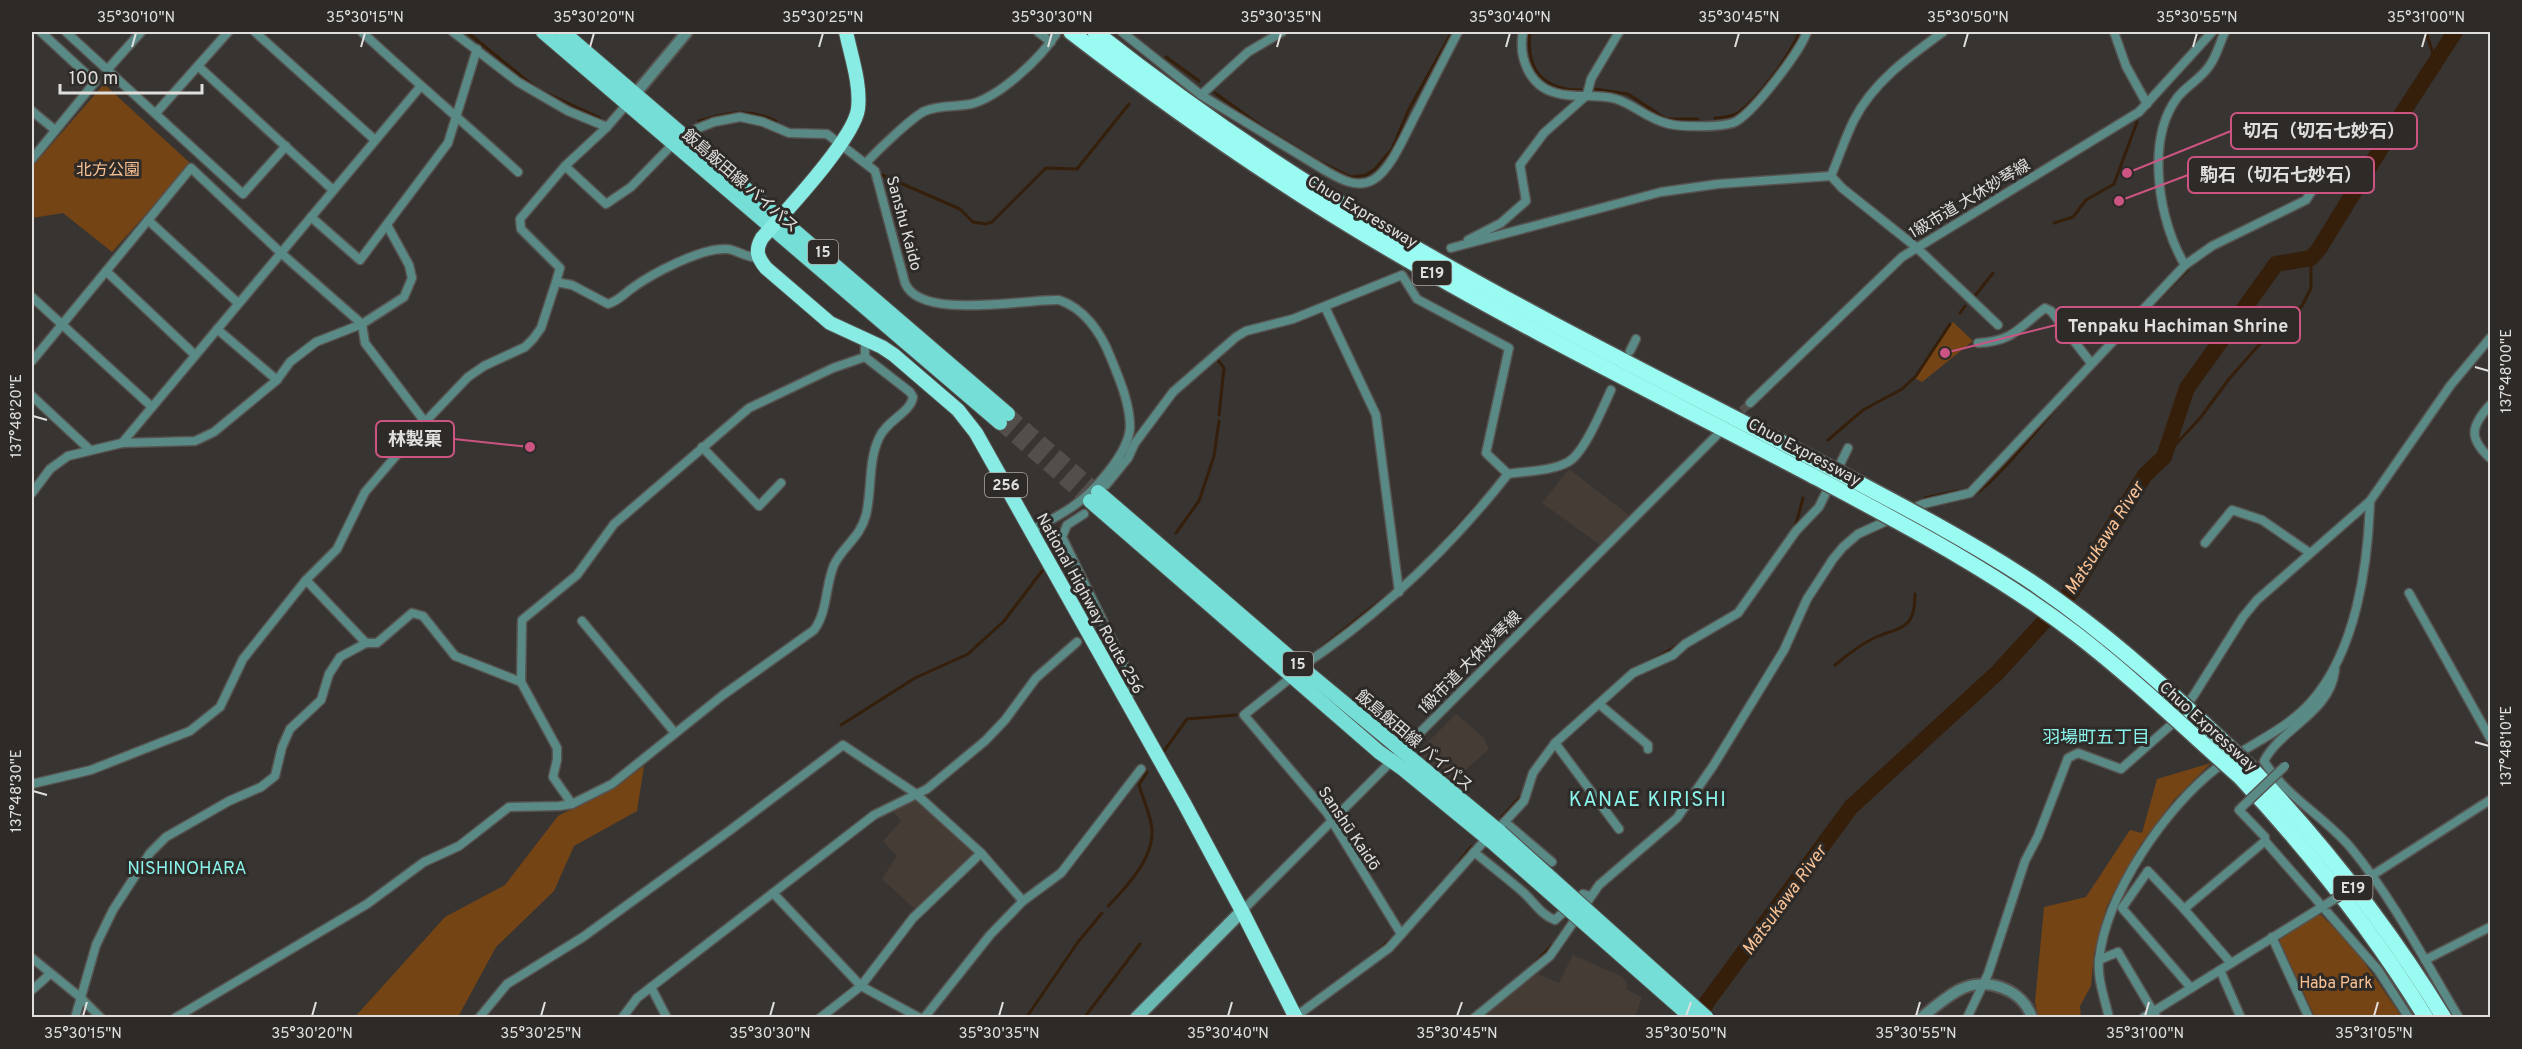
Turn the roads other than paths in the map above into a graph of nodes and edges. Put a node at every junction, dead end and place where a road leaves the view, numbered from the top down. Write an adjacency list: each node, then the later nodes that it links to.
1 (40, 32): 37 (street)
2 (66, 32): 27 (street)
3 (141, 32): 27 (street)
4 (228, 32): 26 (street)
5 (255, 32): 39 (street)
6 (362, 32): 28 (street)
7 (453, 32): 25 (street)
8 (543, 32): 31 (main road, 飯島飯田線 バイパス / 15)
9 (563, 32): 31 (main road, 飯島飯田線 バイパス / 15)
10 (687, 32): 31 (street)
11 (846, 32): 40 (highway)
12 (1038, 32): 24 (street)
13 (1095, 32): 90 (highway, Chuo Expressway / E19)
14 (1122, 32): 29 (street)
15 (1282, 32): 29 (street)
16 (1458, 32): 29 (street)
17 (1523, 32): 30 (street)
18 (1619, 32): 30 (street)
19 (1807, 32): 30 (street)
20 (1943, 32): 47 (street)
21 (2114, 32): 32 (street)
22 (2212, 32): 32 (street, 1級市道 大休妙琴線)
23 (2225, 32): 58 (street)
24 (1059, 36): 44 (street); 90 (highway, Chuo Expressway / E19)
25 (477, 49): 35 (street); 36 (street)
26 (198, 66): 34 (street); 41 (street)
27 (107, 70): 34 (street)
28 (420, 87): 35 (street); 39 (street)
29 (1201, 95)
30 (1587, 95): 47 (street)
31 (631, 98): 36 (street); 38 (main road, 飯島飯田線 バイパス / 15); 54 (main road, 飯島飯田線 バイパス / 15)
32 (2147, 104): 55 (street, 1級市道 大休妙琴線)
33 (32, 111): 37 (street)
34 (156, 113): 41 (street)
35 (456, 115): 46 (street); 53 (street)
36 (607, 127): 45 (street)
37 (55, 130): 43 (street)
38 (687, 137): 40 (street); 51 (main road, 飯島飯田線 バイパス / 15)
39 (375, 140): 49 (street)
40 (841, 144): 44 (street); 51 (highway)
41 (286, 146): 49 (street)
42 (669, 148): 45 (street)
43 (32, 159)
44 (866, 163): 97 (street, Sanshu Kaido)
45 (565, 166): 60 (street)
46 (518, 172)
47 (1831, 176): 55 (street)
48 (2318, 181): 58 (street)
49 (333, 190): 50 (street)
50 (311, 217): 53 (street); 56 (street)
51 (780, 217): 54 (highway); 54 (main road, 飯島飯田線 バイパス / 15)
52 (148, 220): 56 (street); 59 (street); 62 (street)
53 (387, 225): 65 (street)
54 (771, 228): 57 (highway)
55 (1916, 247): 66 (street); 80 (street, 1級市道 大休妙琴線)
56 (281, 253): 62 (street); 65 (street)
57 (758, 258): 60 (street); 69 (highway, National Highway Route 256 / 256)
58 (2185, 265): 76 (street)
59 (106, 271): 64 (street); 73 (street)
60 (556, 282): 83 (street)
61 (32, 297): 64 (street)
62 (238, 303): 67 (street)
63 (1325, 307): 91 (street); 93 (street); 101 (street)
64 (61, 324): 75 (street); 82 (street)
65 (362, 324): 77 (street); 83 (street)
66 (1998, 325)
67 (217, 328): 73 (street); 77 (street)
68 (2490, 338): 95 (street)
69 (865, 339): 74 (street); 97 (highway, National Highway Route 256 / 256)
70 (1636, 339): 72 (street)
71 (1978, 343): 76 (street)
72 (1630, 351)
73 (195, 355): 82 (street)
74 (865, 357): 86 (street); 111 (street)
75 (32, 361)
76 (2091, 363): 133 (street)
77 (277, 380): 85 (street)
78 (1611, 390): 91 (street)
79 (32, 396): 88 (street)
80 (1750, 403)
81 (2490, 405): 89 (street)
82 (152, 407): 85 (street)
83 (425, 422): 100 (street)
84 (1717, 435): 115 (street, 1級市道 大休妙琴線)
85 (122, 443): 88 (street)
86 (702, 447): 92 (street); 108 (street)
87 (1848, 448): 110 (street)
88 (90, 450): 94 (street)
89 (2490, 458)
90 (1818, 470): 119 (highway, Chuo Expressway / E19, bridge)
91 (1508, 474): 101 (street)
92 (781, 483)
93 (1098, 492): 107 (main road, 飯島飯田線 バイパス / 15)
94 (32, 494)
95 (2370, 501): 99 (street); 106 (street)
96 (1084, 514): 109 (street)
97 (1032, 530): 109 (highway, National Highway Route 256 / 256)
98 (2205, 543): 99 (street)
99 (2310, 553): 147 (street)
100 (306, 580): 105 (street); 120 (street)
101 (1399, 592): 107 (street)
102 (2409, 593): 112 (street)
103 (582, 621): 111 (street)
104 (1077, 642): 121 (street)
105 (366, 643): 108 (street); 152 (street)
106 (2335, 665): 131 (street); 142 (street)
107 (1297, 671): 115 (main road, 飯島飯田線 バイパス / 15); 116 (main road, 飯島飯田線 バイパス / 15); 124 (street)
108 (521, 682): 123 (street)
109 (1126, 699): 137 (highway, National Highway Route 256 / 256)
110 (1599, 704): 113 (street); 114 (street)
111 (675, 733): 123 (street)
112 (2490, 738)
113 (1555, 743): 125 (street); 126 (street)
114 (1648, 749)
115 (1401, 751): 116 (street, 1級市道 大休妙琴線); 126 (main road, 飯島飯田線 バイパス / 15)
116 (1391, 761): 124 (street, 1級市道 大休妙琴線); 126 (main road, 飯島飯田線 バイパス / 15)
117 (2285, 766): 127 (street, bridge)
118 (1141, 769): 134 (street)
119 (2245, 773): 175 (highway, Chuo Expressway / E19); 176 (highway, Chuo Expressway / E19)
120 (32, 784)
121 (915, 793): 129 (street); 132 (street); 157 (street)
122 (2490, 800): 131 (street)
123 (572, 804): 156 (street)
124 (1331, 821): 137 (street, 1級市道 大休妙琴線); 139 (street, Sanshū Kaidō)
125 (1619, 830)
126 (1496, 833): 128 (street); 130 (street); 165 (main road, 飯島飯田線 バイパス / 15, bridge); 166 (main road, 飯島飯田線 バイパス / 15, bridge)
127 (2265, 841): 135 (street); 136 (street)
128 (1474, 852): 133 (street); 139 (street)
129 (981, 853): 134 (street); 148 (street)
130 (1552, 862)
131 (2370, 877): 135 (street, bridge); 143 (street)
132 (773, 892): 148 (street); 149 (street)
133 (1590, 896): 164 (street)
134 (1023, 901): 161 (street)
135 (2324, 906): 140 (street); 174 (street)
136 (2184, 909): 144 (street); 150 (street)
137 (1242, 911): 162 (main road); 163 (highway, National Highway Route 256 / 256)
138 (2490, 927): 143 (street)
139 (1401, 934): 163 (street)
140 (2272, 938): 144 (street); 173 (street)
141 (32, 958): 146 (street)
142 (2099, 960): 153 (street); 170 (street)
143 (2425, 960): 177 (street)
144 (2231, 963): 145 (street)
145 (2220, 970): 150 (street); 172 (street)
146 (50, 974): 151 (street); 152 (street)
147 (1982, 985): 167 (street); 168 (street); 169 (street)
148 (861, 986): 160 (street); 161 (street)
149 (651, 987): 158 (street); 159 (street)
150 (2191, 988): 153 (street)
151 (32, 990)
152 (80, 997): 154 (street); 155 (street)
153 (2155, 1014): 171 (street)
154 (75, 1017)
155 (101, 1017)
156 (175, 1017)
157 (479, 1017)
158 (622, 1017)
159 (667, 1017)
160 (820, 1017)
161 (922, 1017)
162 (1137, 1017)
163 (1295, 1017)
164 (1474, 1017)
165 (1692, 1017)
166 (1707, 1017)
167 (1922, 1017)
168 (1967, 1017)
169 (2032, 1017)
170 (2109, 1017)
171 (2143, 1017)
172 (2241, 1017)
173 (2309, 1017)
174 (2409, 1017)
175 (2426, 1017)
176 (2444, 1017)
177 (2459, 1017)

